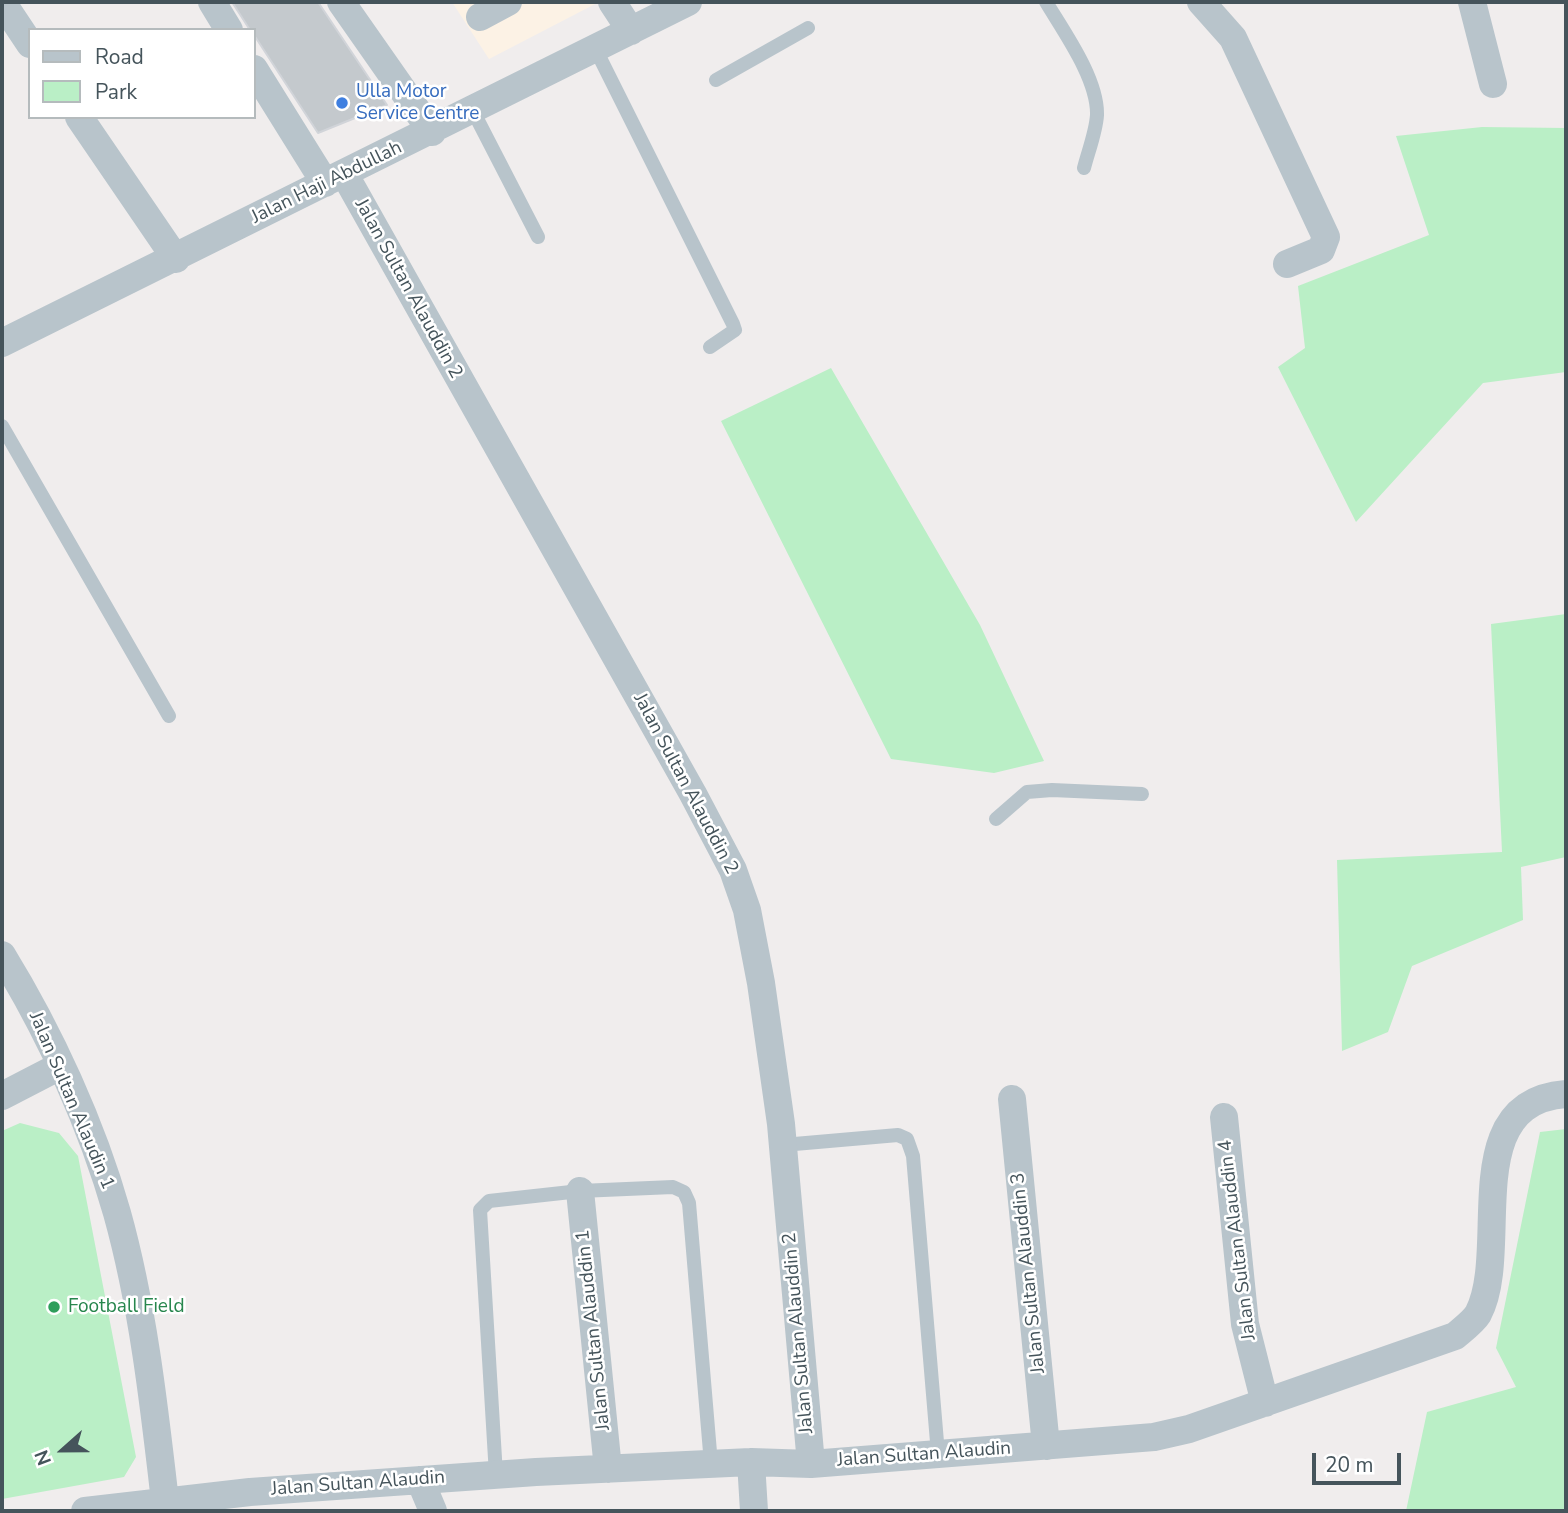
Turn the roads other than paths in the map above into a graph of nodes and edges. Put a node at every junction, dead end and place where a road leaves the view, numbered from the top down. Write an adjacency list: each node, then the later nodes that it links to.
1 (2, 2): 14 (street)
2 (212, 2): 11 (street)
3 (341, 2): 21 (street)
4 (508, 2): 10 (street)
5 (612, 2): 13 (street)
6 (1046, 2): 22 (lane)
7 (1200, 2): 26 (street)
8 (1472, 2): 18 (street)
9 (683, 3): 13 (street, Jalan Haji Abdullah)
10 (480, 17)
11 (228, 28)
12 (808, 28): 17 (lane)
13 (631, 31): 15 (street, Jalan Haji Abdullah)
14 (28, 41)
15 (595, 48): 19 (street, Jalan Haji Abdullah); 28 (lane)
16 (256, 72): 23 (street, Jalan Sultan Alauddin 2)
17 (716, 80)
18 (1493, 84)
19 (473, 111): 21 (street, Jalan Haji Abdullah); 24 (lane)
20 (80, 119): 25 (street)
21 (432, 132): 23 (street, Jalan Haji Abdullah)
22 (1084, 168)
23 (335, 179): 25 (street, Jalan Haji Abdullah); 39 (street, Jalan Sultan Alauddin 2)
24 (538, 237)
25 (176, 258): 27 (street, Jalan Haji Abdullah)
26 (1287, 264)
27 (2, 343)
28 (710, 347)
29 (2, 426): 30 (lane)
30 (169, 716)
31 (1142, 794): 32 (lane)
32 (996, 819)
33 (2, 955): 34 (street, Jalan Sultan Alaudin 1)
34 (60, 1066): 36 (street); 50 (street, Jalan Sultan Alaudin 1)
35 (1566, 1094): 41 (street, Jalan Sultan Alaudin)
36 (2, 1096)
37 (1012, 1099): 42 (street, Jalan Sultan Alauddin 3)
38 (1224, 1117): 41 (street, Jalan Sultan Alauddin 4)
39 (783, 1145): 43 (lane); 46 (street, Jalan Sultan Alauddin 2)
40 (580, 1191): 45 (lane); 47 (street, Jalan Sultan Alauddin 1); 48 (lane)
41 (1265, 1403): 42 (street, Jalan Sultan Alaudin)
42 (1046, 1446): 43 (street, Jalan Sultan Alaudin)
43 (939, 1454): 46 (street, Jalan Sultan Alaudin)
44 (751, 1462): 45 (street, Jalan Sultan Alaudin); 46 (street, Jalan Sultan Alaudin); 53 (street)
45 (711, 1464): 47 (street, Jalan Sultan Alaudin)
46 (811, 1464)
47 (608, 1469): 48 (street, Jalan Sultan Alaudin)
48 (496, 1475): 49 (street, Jalan Sultan Alaudin)
49 (420, 1480): 50 (street, Jalan Sultan Alaudin); 52 (street)
50 (168, 1506): 51 (street, Jalan Sultan Alaudin)
51 (85, 1511)
52 (433, 1511)
53 (754, 1511)

